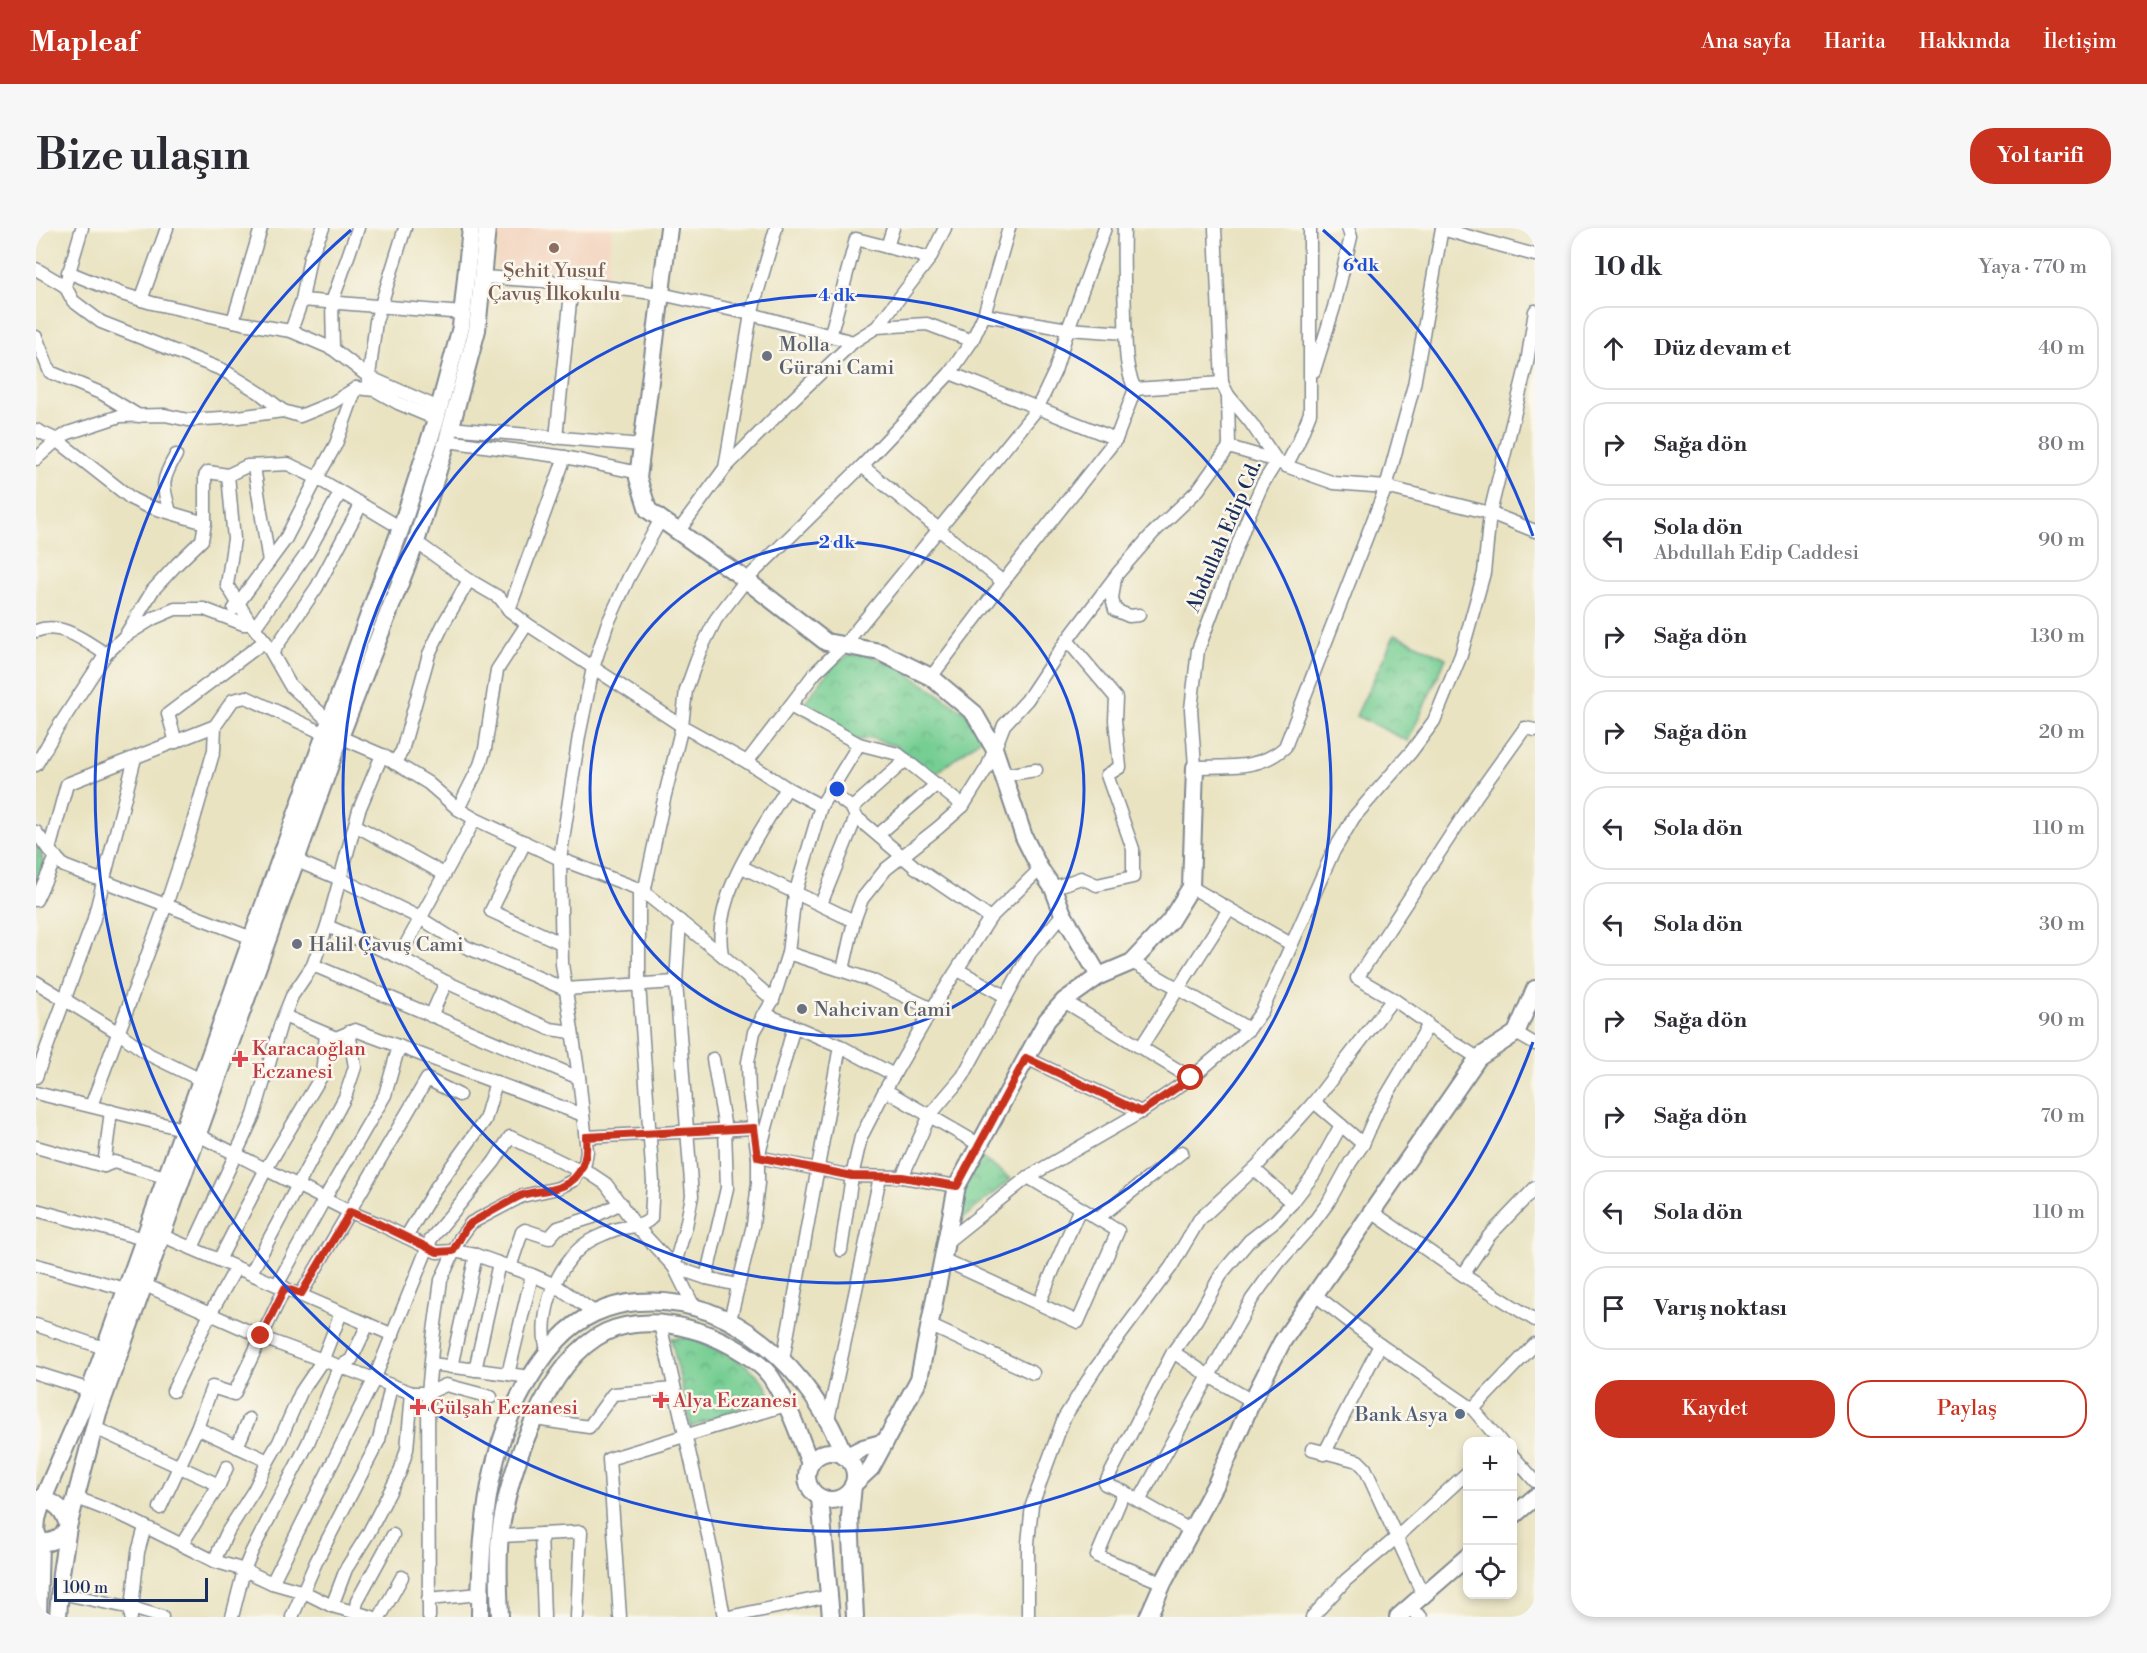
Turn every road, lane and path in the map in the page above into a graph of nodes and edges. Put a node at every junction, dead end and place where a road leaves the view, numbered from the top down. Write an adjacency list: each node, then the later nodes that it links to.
1 (82, 228): 24 (street)
2 (167, 228): 29 (street)
3 (261, 228): 37 (street)
4 (323, 228): 30 (street)
5 (358, 228): 31 (street)
6 (405, 228): 32 (street)
7 (471, 228): 34 (main road)
8 (487, 228): 25 (main road)
9 (669, 228): 28 (main road)
10 (776, 228): 35 (street)
11 (892, 228): 20 (street)
12 (945, 228): 22 (street)
13 (1010, 228): 36 (street)
14 (1105, 228): 39 (street)
15 (1124, 228): 41 (street)
16 (1215, 228): 49 (street, Abdullah Edip Cd.)
17 (1310, 228): 50 (street)
18 (1348, 228): 50 (street)
19 (1442, 229): 21 (street); 74 (street)
20 (887, 248): 22 (street); 42 (street)
21 (1535, 255)
22 (930, 258): 38 (street)
23 (36, 269): 27 (street)
24 (68, 272): 27 (street); 29 (street)
25 (482, 277): 26 (street); 57 (main road)
26 (572, 283): 28 (street); 59 (street)
27 (65, 286): 55 (street)
28 (661, 294): 35 (street); 62 (main road)
29 (141, 300): 37 (street)
30 (302, 300): 31 (street); 40 (street)
31 (332, 302): 32 (street); 47 (street)
32 (381, 307): 34 (street); 51 (street)
33 (1535, 311): 44 (street)
34 (463, 313): 57 (main road)
35 (751, 314): 42 (street); 70 (street)
36 (984, 315): 39 (street); 45 (street)
37 (233, 321): 40 (street)
38 (877, 327): 45 (street); 46 (street)
39 (1068, 329): 41 (street); 54 (street)
40 (291, 331): 47 (street)
41 (1126, 333): 52 (street)
42 (830, 337): 46 (street)
43 (36, 338): 56 (street)
44 (1533, 339): 78 (street)
45 (972, 341): 48 (street)
46 (853, 342): 70 (street)
47 (333, 349): 51 (street)
48 (950, 374): 54 (street); 68 (street)
49 (1222, 383): 52 (street); 53 (street, Abdullah Edip Cd.)
50 (1310, 383): 67 (street)
51 (364, 385): 55 (street); 57 (street); 73 (street)
52 (1135, 389): 60 (street)
53 (1228, 395): 63 (street); 67 (street, Abdullah Edip Cd.)
54 (1037, 409): 60 (street); 82 (street)
55 (284, 411): 56 (street)
56 (140, 416): 61 (street)
57 (443, 424): 59 (street); 65 (street); 81 (main road); 85 (main road)
58 (36, 430): 61 (street)
59 (556, 438): 62 (street)
60 (1116, 439): 90 (street)
61 (57, 440): 66 (street); 77 (street)
62 (641, 445): 71 (main road)
63 (1229, 447): 67 (street); 87 (street)
64 (176, 455): 77 (street)
65 (565, 458): 71 (street); 92 (street)
66 (36, 459)
67 (1281, 464): 74 (street); 120 (street, Abdullah Edip Cd.)
68 (862, 466): 82 (street); 89 (street)
69 (254, 467): 72 (street); 73 (street); 86 (street)
70 (725, 468): 84 (street)
71 (639, 473): 79 (main road)
72 (228, 475): 80 (street); 91 (street)
73 (317, 478): 75 (street); 86 (street)
74 (1386, 487): 78 (street); 120 (street)
75 (340, 493): 76 (street); 96 (street)
76 (361, 505): 81 (street); 102 (street)
77 (170, 512): 80 (street)
78 (1490, 513): 83 (street); 160 (street)
79 (661, 519): 84 (main road); 104 (street)
80 (205, 523): 98 (street)
81 (401, 528): 110 (main road)
82 (939, 530): 90 (street); 101 (street)
83 (1535, 531)
84 (678, 532): 89 (main road)
85 (416, 542): 88 (street); 110 (main road)
86 (269, 562): 91 (street)
87 (1115, 577): 94 (street); 99 (street)
88 (470, 580): 92 (street); 118 (street)
89 (746, 580): 101 (main road); 108 (street)
90 (1003, 582): 105 (street)
91 (238, 604): 93 (street); 96 (street)
92 (509, 610): 95 (street)
93 (224, 615): 96 (street); 98 (street)
94 (1139, 615)
95 (527, 624): 104 (street); 128 (street)
96 (253, 626): 100 (street)
97 (36, 631): 103 (street)
98 (125, 636): 103 (street)
99 (1067, 639): 113 (street); 145 (street)
100 (265, 641): 102 (street); 111 (street)
101 (845, 645): 105 (main road); 106 (street)
102 (272, 652): 110 (street)
103 (106, 654): 119 (street)
104 (593, 668): 108 (street); 137 (street)
105 (931, 677): 113 (main road)
106 (789, 706): 112 (street); 117 (street)
107 (215, 726): 110 (street); 111 (street); 150 (street)
108 (682, 726): 117 (street); 146 (street)
109 (1535, 730): 178 (street)
110 (331, 731): 114 (street); 138 (main road); 158 (main road)
111 (176, 742): 115 (street)
112 (860, 744): 116 (street); 125 (street)
113 (994, 748): 122 (main road); 127 (street)
114 (382, 755): 118 (street); 131 (street)
115 (135, 758): 135 (street); 143 (street)
116 (906, 760): 123 (street); 129 (street)
117 (747, 762): 124 (street)
118 (394, 763): 128 (street)
119 (36, 765)
120 (1195, 767): 144 (main road)
121 (1036, 770): 122 (street)
122 (1004, 775): 140 (main road)
123 (937, 784): 127 (street); 133 (street)
124 (787, 788): 126 (street); 139 (street)
125 (829, 791): 126 (street); 129 (street)
126 (821, 806): 147 (street)
127 (963, 806): 136 (street)
128 (458, 809): 130 (street)
129 (854, 812): 133 (street); 149 (street)
130 (476, 819): 134 (street); 141 (street)
131 (355, 825): 141 (street); 142 (street)
132 (36, 832): 135 (street)
133 (878, 835): 136 (street)
134 (525, 842): 137 (street); 159 (street)
135 (52, 854): 143 (street); 148 (street)
136 (903, 856): 154 (street); 156 (street)
137 (560, 859): 146 (street); 159 (street)
138 (297, 861): 142 (street); 219 (main road)
139 (742, 867): 147 (street); 162 (street)
140 (1040, 868): 145 (main road); 154 (street)
141 (444, 874): 153 (street)
142 (340, 879): 153 (street); 157 (street)
143 (104, 882): 150 (street); 177 (street)
144 (1191, 887): 151 (street); 164 (main road)
145 (1053, 888): 152 (main road)
146 (643, 892): 155 (street); 172 (street)
147 (795, 894): 149 (street); 161 (street)
148 (36, 900)
149 (821, 904): 156 (street)
150 (166, 906): 158 (street); 190 (street)
151 (1229, 909): 160 (street); 174 (street)
152 (1063, 914): 168 (main road); 176 (street)
153 (420, 918): 163 (street); 173 (street)
154 (990, 918): 167 (street)
155 (680, 921): 162 (street); 171 (street)
156 (854, 921): 166 (street)
157 (327, 926): 163 (street); 165 (street)
158 (252, 938): 204 (main road)
159 (561, 943): 173 (street)
160 (1291, 944): 187 (street)
161 (788, 953): 166 (street); 179 (street)
162 (722, 955): 179 (street)
163 (399, 957): 170 (street)
164 (1132, 962): 168 (main road); 174 (street)
165 (314, 965): 182 (street); 183 (street)
166 (843, 970): 181 (street)
167 (958, 970): 176 (street); 181 (street)
168 (1099, 976): 180 (main road)
169 (36, 982): 177 (street)
170 (447, 982): 183 (street); 189 (street)
171 (676, 982): 172 (street); 218 (street)
172 (639, 984): 173 (street); 220 (street)
173 (565, 989): 189 (street)
174 (1179, 989): 187 (street); 196 (street)
175 (1535, 989): 191 (main road)
176 (1005, 996): 214 (street)
177 (63, 999): 190 (street); 201 (street)
178 (1393, 999): 186 (street); 209 (street)
179 (773, 1000): 184 (street)
180 (1064, 1001): 196 (street); 197 (main road)
181 (932, 1009): 200 (street)
182 (284, 1016): 192 (street); 226 (street)
183 (431, 1016): 202 (street)
184 (762, 1016): 185 (street); 216 (street)
185 (794, 1026): 195 (street); 227 (street)
186 (1428, 1026): 198 (street); 222 (street)
187 (1249, 1029): 203 (street)
188 (348, 1032): 192 (street); 194 (street); 238 (street)
189 (572, 1032): 202 (street)
190 (119, 1033): 204 (street); 210 (street)
191 (1516, 1033): 193 (street); 198 (main road)
192 (326, 1034): 229 (street)
193 (1535, 1044)
194 (399, 1046): 205 (street); 241 (street)
195 (840, 1046): 200 (street); 232 (street)
196 (1140, 1047): 203 (street)
197 (1026, 1058): 212 (street); 223 (main road)
198 (1478, 1058): 247 (main road)
199 (712, 1059): 217 (street)
200 (894, 1075): 206 (street)
201 (36, 1077)
202 (579, 1078): 213 (street)
203 (1191, 1078): 212 (street)
204 (201, 1080): 219 (main road)
205 (496, 1082): 213 (street); 251 (street)
206 (885, 1090): 214 (street); 233 (street)
207 (36, 1093): 210 (street)
208 (459, 1095): 246 (street)
209 (1314, 1102): 215 (street); 231 (street)
210 (91, 1106): 211 (street)
211 (111, 1111): 219 (street); 228 (street)
212 (1141, 1112): 237 (street)
213 (583, 1115): 221 (street)
214 (930, 1115): 223 (street); 236 (street)
215 (1341, 1125): 222 (street); 243 (street)
216 (754, 1128): 217 (street); 227 (street)
217 (724, 1129): 218 (street); 267 (street)
218 (689, 1131): 220 (street); 262 (street)
219 (191, 1132): 226 (street); 234 (main road); 250 (main road)
220 (650, 1134): 221 (street); 249 (street)
221 (586, 1137): 230 (street)
222 (1363, 1144): 302 (street)
223 (980, 1145): 239 (main road)
224 (36, 1147): 228 (street)
225 (1182, 1152): 248 (street)
226 (237, 1155): 229 (street); 253 (street)
227 (758, 1157): 232 (street); 270 (street)
228 (104, 1167): 234 (street)
229 (266, 1169): 238 (street); 259 (street)
230 (581, 1169): 242 (street); 254 (street); 256 (street)
231 (1254, 1169): 243 (street); 384 (street)
232 (818, 1170): 233 (street); 293 (street)
233 (852, 1176): 235 (street); 255 (street)
234 (165, 1177): 252 (main road)
235 (880, 1177): 236 (street); 317 (street)
236 (902, 1177): 239 (street)
237 (1028, 1177): 244 (street); 257 (street)
238 (298, 1185): 241 (street); 264 (street)
239 (957, 1186): 257 (main road)
240 (1535, 1188): 266 (street)
241 (325, 1198): 246 (street); 271 (street)
242 (621, 1203): 249 (street); 261 (street)
243 (1292, 1203): 291 (street)
244 (1080, 1208): 248 (street); 275 (street)
245 (36, 1210): 252 (street)
246 (350, 1212): 251 (street); 273 (street)
247 (1372, 1212): 266 (street); 274 (main road)
248 (1098, 1218): 275 (street)
249 (636, 1226): 262 (street); 269 (street)
250 (163, 1236): 253 (street); 268 (main road)
251 (406, 1237): 254 (street)
252 (144, 1239): 272 (main road)
253 (192, 1248): 259 (street)
254 (428, 1248): 256 (street); 286 (street)
255 (841, 1250)
256 (453, 1251): 258 (street); 295 (street)
257 (943, 1251): 275 (street); 285 (main road)
258 (476, 1255): 261 (street); 297 (street)
259 (219, 1260): 263 (street)
260 (36, 1264): 272 (street)
261 (505, 1265): 265 (street); 298 (street)
262 (674, 1267): 267 (street); 276 (street)
263 (236, 1268): 264 (street); 279 (street)
264 (251, 1273): 271 (street)
265 (532, 1275): 269 (street); 301 (street)
266 (1463, 1275): 281 (street)
267 (706, 1278): 270 (street)
268 (145, 1285): 279 (street); 318 (main road)
269 (555, 1285): 277 (street); 292 (street)
270 (738, 1285): 280 (street)
271 (281, 1286): 273 (street); 287 (street)
272 (126, 1289): 290 (main road)
273 (301, 1294): 278 (street)
274 (1314, 1294): 289 (street); 312 (main road)
275 (1039, 1303)
276 (693, 1305): 277 (main road); 280 (main road)
277 (594, 1312): 292 (main road)
278 (341, 1313): 282 (street); 294 (street)
279 (210, 1314): 287 (street); 308 (street)
280 (730, 1320): 293 (main road)
281 (1535, 1320)
282 (368, 1324): 286 (street); 296 (street)
283 (660, 1324): 306 (street); 313 (main road); 316 (main road)
284 (36, 1325): 290 (street)
285 (929, 1325): 300 (street); 322 (main road)
286 (393, 1335): 304 (street)
287 (261, 1336): 294 (street); 319 (street)
288 (1535, 1344): 314 (street)
289 (1380, 1345): 314 (street); 348 (street)
290 (104, 1347): 307 (main road)
291 (1173, 1352): 302 (street); 334 (street)
292 (548, 1353): 303 (main road)
293 (783, 1360): 317 (main road)
294 (322, 1361): 296 (street); 325 (street)
295 (432, 1364): 297 (street); 310 (street)
296 (339, 1367): 304 (street); 353 (street)
297 (451, 1367): 298 (street)
298 (475, 1370): 301 (street)
299 (36, 1373): 307 (street)
300 (1033, 1373)
301 (508, 1374): 303 (street)
302 (1209, 1376): 312 (street); 339 (street)
303 (530, 1377): 359 (main road)
304 (374, 1380): 305 (street); 355 (street)
305 (391, 1386): 309 (street); 357 (street)
306 (674, 1389): 316 (street); 320 (street)
307 (90, 1390): 337 (main road)
308 (173, 1391)
309 (412, 1393): 310 (street); 363 (street)
310 (428, 1393): 311 (street); 362 (street)
311 (491, 1397)
312 (1252, 1401): 344 (main road)
313 (786, 1405): 320 (street); 327 (main road)
314 (1473, 1409): 321 (street)
315 (249, 1419): 323 (street)
316 (535, 1419): 347 (main road)
317 (828, 1420): 324 (main road)
318 (94, 1428): 328 (street); 335 (main road)
319 (197, 1428): 323 (street); 328 (street)
320 (685, 1436): 379 (street); 380 (street)
321 (1498, 1437)
322 (885, 1442): 324 (main road); 333 (main road)
323 (237, 1447): 325 (street)
324 (845, 1457): 327 (main road); 333 (main road)
325 (268, 1461): 352 (street)
326 (1517, 1461): 331 (street)
327 (810, 1464): 336 (main road)
328 (178, 1467): 332 (street); 340 (street)
329 (227, 1467): 332 (street)
330 (1463, 1476): 348 (street)
331 (1535, 1481)
332 (219, 1485): 350 (street)
333 (853, 1485): 336 (main road); 383 (main road)
334 (1124, 1492): 339 (street); 356 (street)
335 (77, 1498): 342 (main road); 343 (street)
336 (820, 1498): 361 (main road)
337 (40, 1499): 342 (main road); 349 (main road)
338 (1534, 1499): 341 (main road)
339 (1139, 1501): 344 (street)
340 (160, 1508)
341 (1517, 1513)
342 (68, 1527): 349 (main road); 358 (main road)
343 (145, 1527): 350 (street); 365 (street)
344 (1192, 1531): 356 (main road)
345 (541, 1534): 347 (street); 377 (street); 378 (street)
346 (393, 1535): 364 (street)
347 (500, 1536): 376 (main road)
348 (1396, 1538): 360 (street); 386 (street)
349 (38, 1541): 367 (main road)
350 (182, 1544): 352 (street)
351 (1463, 1560): 360 (main road)
352 (214, 1561): 353 (street)
353 (244, 1570): 355 (street); 370 (street)
354 (402, 1577): 373 (street)
355 (272, 1583): 357 (street)
356 (1163, 1583): 385 (main road)
357 (304, 1592): 363 (street); 371 (street)
358 (60, 1593): 365 (street); 368 (main road)
359 (480, 1594): 362 (street); 375 (main road)
360 (1423, 1595): 366 (main road)
361 (829, 1596): 381 (street); 382 (main road)
362 (428, 1599): 374 (street)
363 (332, 1606): 364 (street)
364 (355, 1612): 372 (street)
365 (131, 1613): 369 (street)
366 (1409, 1614)
367 (38, 1617)
368 (58, 1617)
369 (162, 1617)
370 (232, 1617)
371 (292, 1617)
372 (372, 1617)
373 (380, 1617)
374 (429, 1617)
375 (480, 1617)
376 (500, 1617)
377 (544, 1617)
378 (578, 1617)
379 (621, 1617)
380 (724, 1617)
381 (729, 1617)
382 (831, 1617)
383 (855, 1617)
384 (1028, 1617)
385 (1148, 1617)
386 (1312, 1617)

